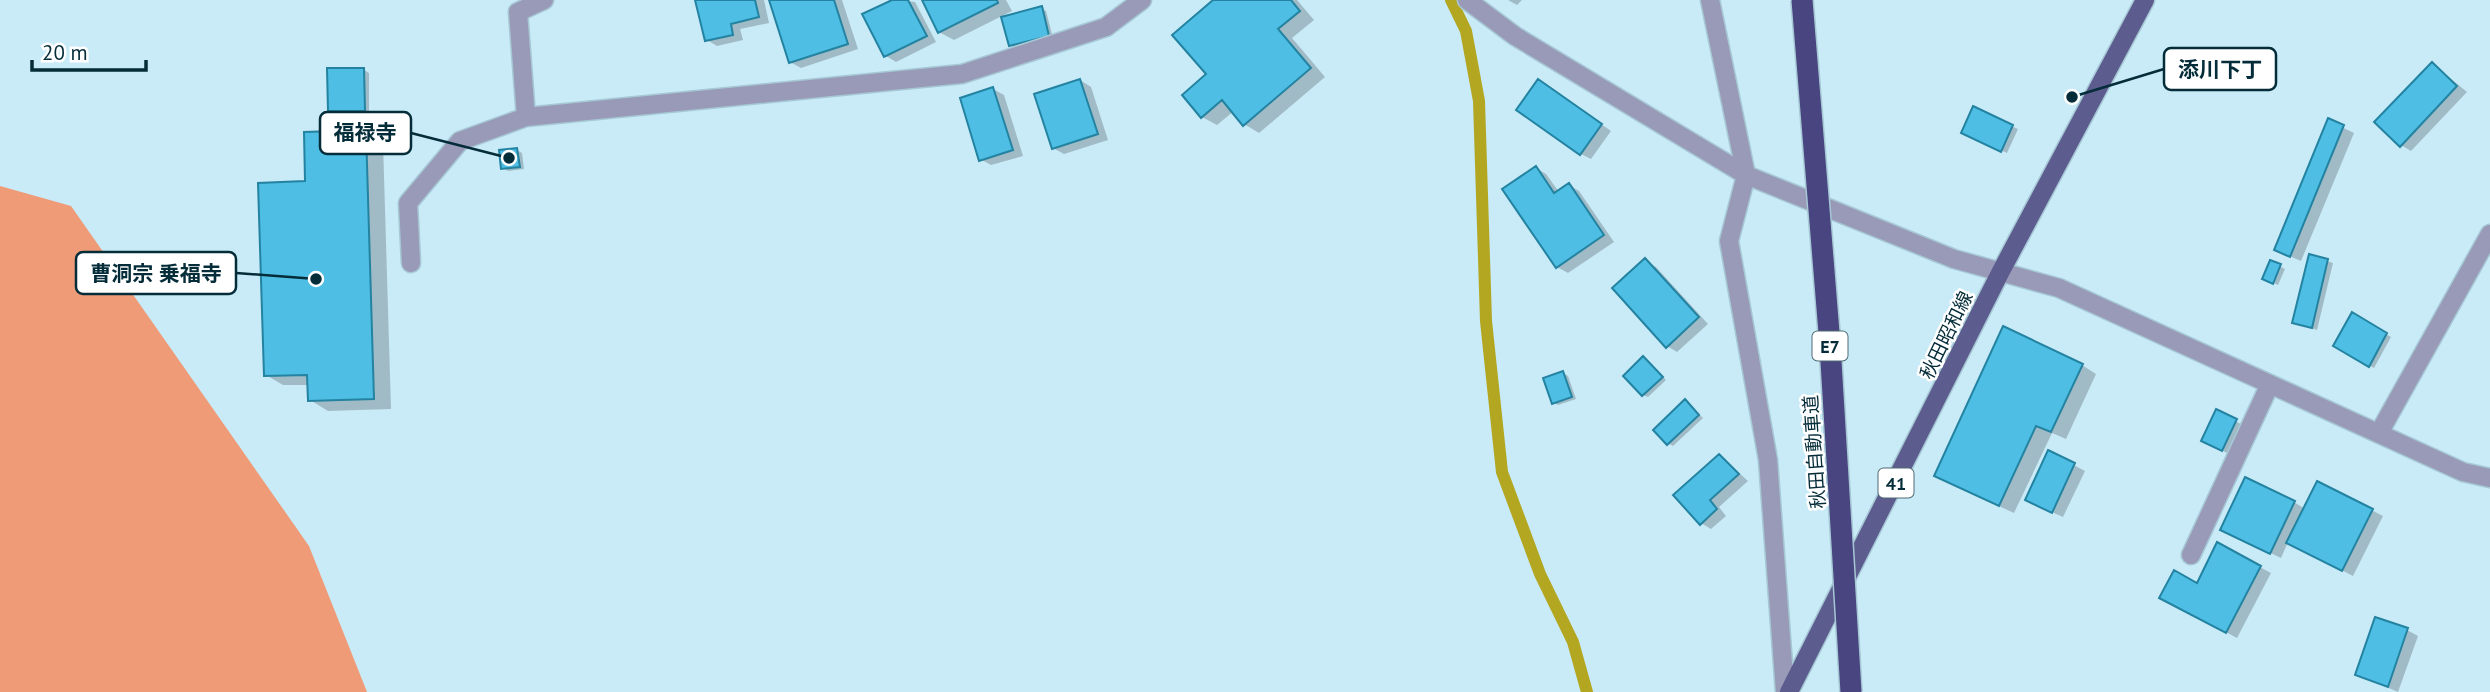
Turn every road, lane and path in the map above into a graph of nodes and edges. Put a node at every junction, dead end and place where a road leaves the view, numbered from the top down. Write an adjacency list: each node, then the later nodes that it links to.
1 (544, 0): 7 (street)
2 (1142, 0): 7 (street)
3 (1467, 0): 8 (street)
4 (1710, 0): 8 (street)
5 (1802, 0): 17 (highway, 秋田自動車道 / E7, bridge)
6 (2145, 0): 11 (main road, 秋田昭和線 / 41)
7 (526, 117): 10 (street)
8 (1746, 175): 11 (street); 16 (street)
9 (2490, 234): 13 (street)
10 (411, 263)
11 (2000, 273): 12 (street); 16 (main road, 秋田昭和線 / 41)
12 (2270, 384): 13 (street); 15 (street)
13 (2379, 433): 14 (street)
14 (2490, 478)
15 (2191, 555)
16 (1787, 692)
17 (1852, 692)

